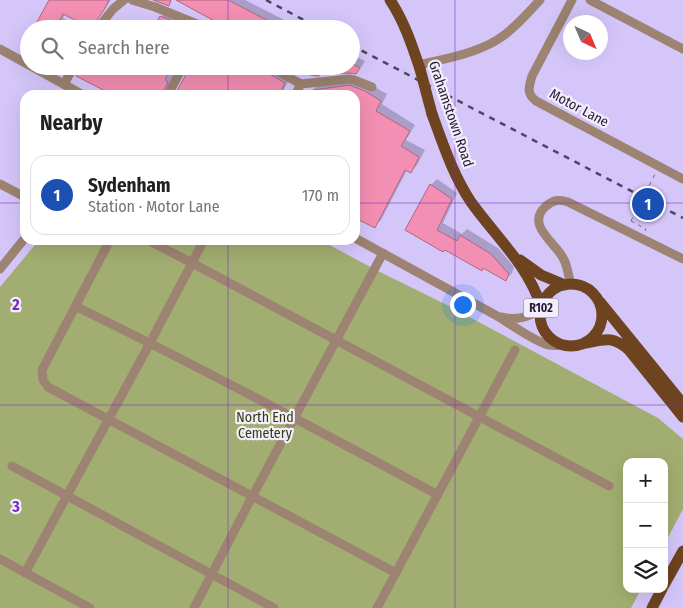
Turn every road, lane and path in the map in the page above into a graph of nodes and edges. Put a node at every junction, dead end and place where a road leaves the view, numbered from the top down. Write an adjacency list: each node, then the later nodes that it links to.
1 (124, 0): 7 (street)
2 (132, 0): 8 (street)
3 (390, 0): 12 (main road, Grahamstown Road / R102)
4 (540, 0): 12 (street)
5 (572, 0): 24 (street, Motor Lane)
6 (590, 0): 10 (street)
7 (104, 20)
8 (187, 20)
9 (0, 49): 11 (street)
10 (683, 49)
11 (20, 60)
12 (419, 67): 38 (main road, Grahamstown Road / R102, bridge)
13 (47, 75): 17 (street)
14 (69, 75): 17 (street)
15 (178, 75): 21 (street)
16 (284, 75): 18 (street)
17 (64, 84): 20 (street)
18 (301, 84): 19 (street); 22 (street)
19 (372, 87)
20 (75, 90)
21 (171, 90)
22 (298, 90)
23 (656, 172): 26 (path, bridge)
24 (683, 179)
25 (0, 184): 27 (street)
26 (649, 187): 28 (path); 29 (path, bridge)
27 (20, 194)
28 (658, 201)
29 (638, 206): 30 (path); 31 (path, bridge)
30 (651, 212)
31 (646, 229)
32 (360, 241): 37 (street)
33 (20, 244): 41 (street)
34 (107, 245): 44 (street)
35 (158, 245): 40 (street)
36 (201, 245): 40 (street)
37 (383, 253): 46 (street); 47 (street)
38 (513, 255): 42 (main road, Grahamstown Road / R102); 45 (main road, Grahamstown Road / R102)
39 (683, 259): 42 (street)
40 (192, 262): 47 (street); 48 (street)
41 (0, 269)
42 (568, 284): 43 (main road, Grahamstown Road / R102); 45 (main road, R102)
43 (597, 299): 49 (main road); 52 (main road, Grahamstown Road / R102)
44 (75, 306): 48 (street); 56 (street)
45 (541, 308): 46 (street); 50 (main road, Grahamstown Road / R102)
46 (499, 316): 50 (street)
47 (336, 340): 53 (street); 55 (street)
48 (150, 343): 55 (street); 56 (street)
49 (584, 343): 50 (main road); 54 (main road)
50 (562, 345)
51 (516, 350): 53 (street)
52 (683, 404)
53 (480, 417): 58 (street); 59 (street)
54 (683, 417)
55 (295, 418): 59 (street); 61 (street)
56 (108, 420): 60 (street); 61 (street)
57 (12, 466): 60 (street)
58 (609, 486)
59 (438, 495): 65 (street)
60 (66, 496): 64 (street); 66 (street)
61 (252, 497): 65 (street); 66 (street)
62 (683, 551): 67 (main road)
63 (0, 559): 64 (street)
64 (25, 573): 69 (street)
65 (396, 573): 72 (street)
66 (212, 575): 70 (street); 71 (street)
67 (668, 578)
68 (660, 593): 73 (main road)
69 (90, 608)
70 (194, 608)
71 (274, 608)
72 (377, 608)
73 (652, 608)

